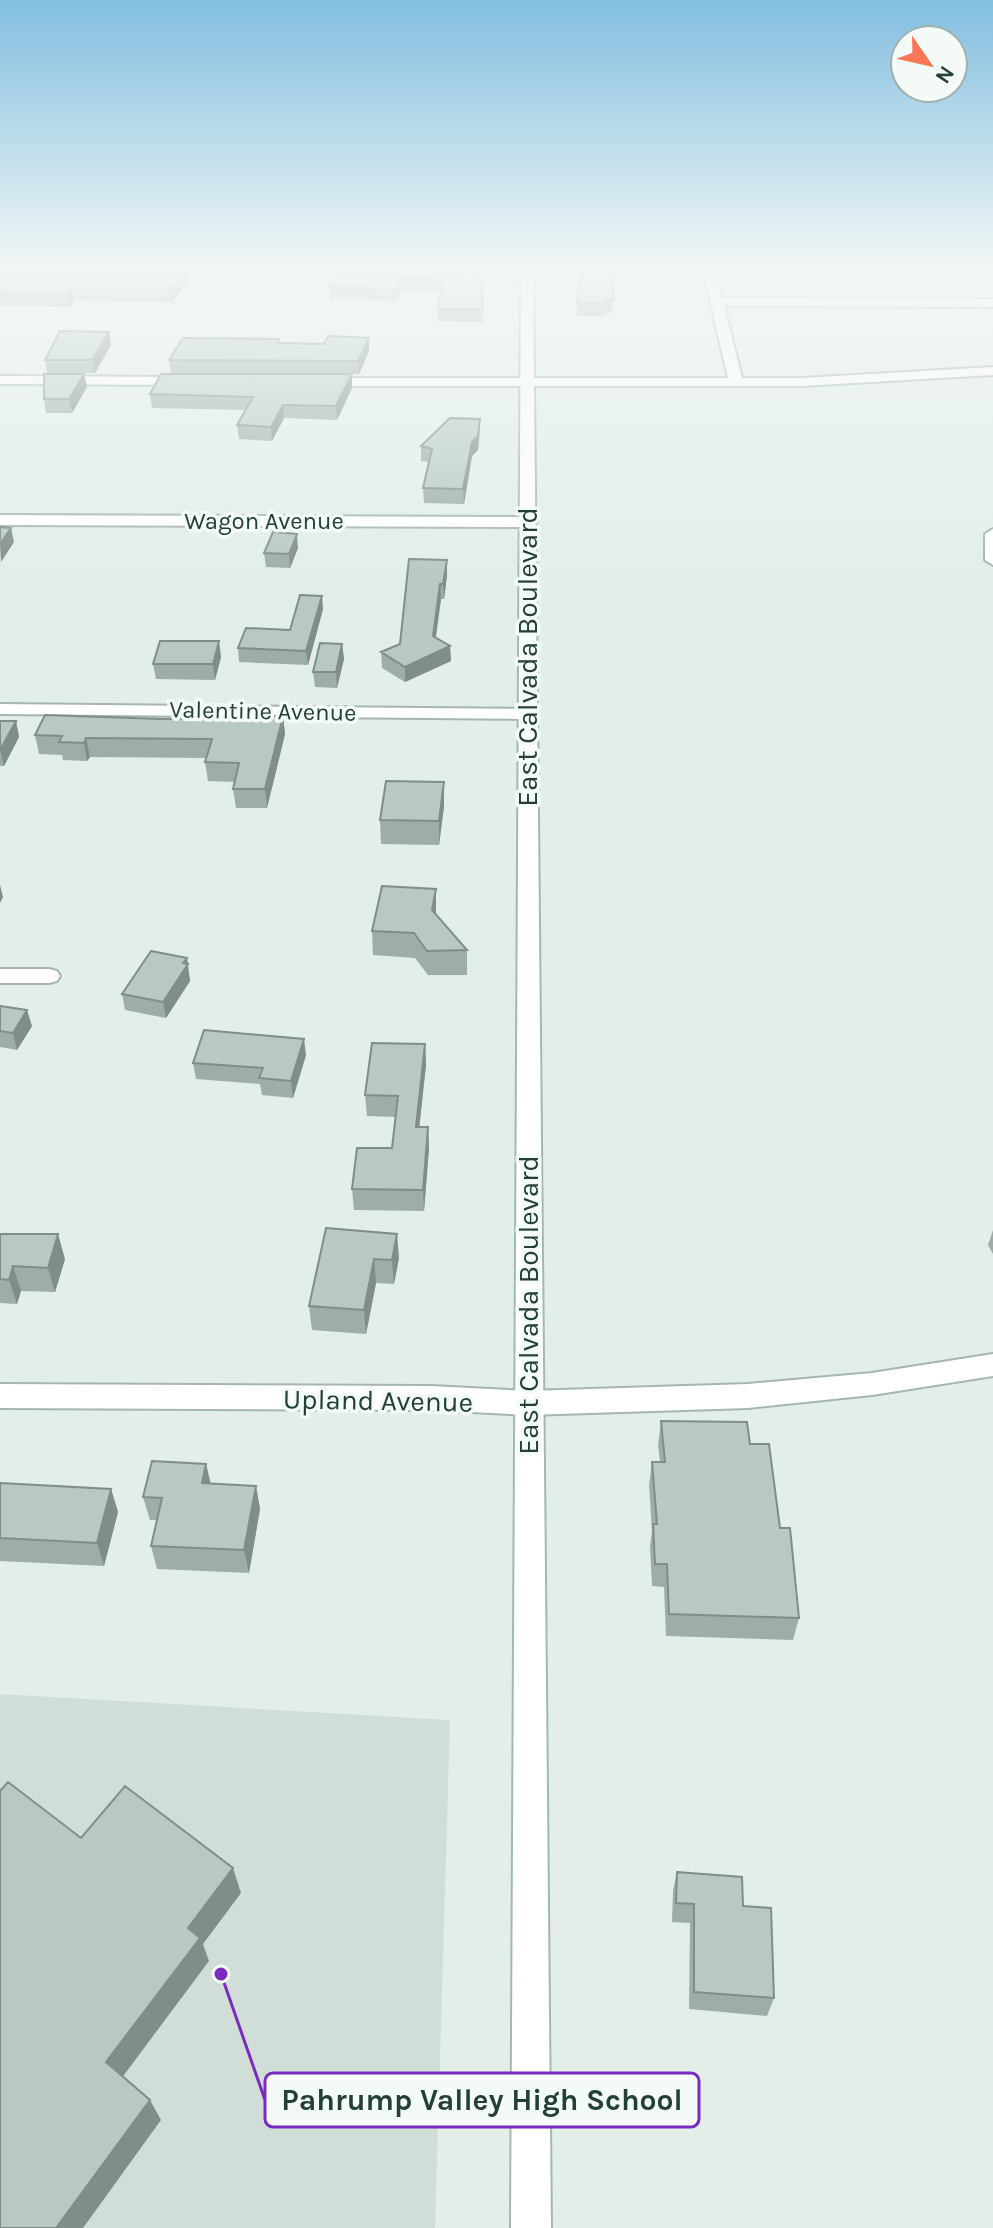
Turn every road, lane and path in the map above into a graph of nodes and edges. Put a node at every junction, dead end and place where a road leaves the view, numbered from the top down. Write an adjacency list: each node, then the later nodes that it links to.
1 (527, 374): 8 (street, East Calvada Boulevard)
2 (734, 374): 7 (street)
3 (941, 374): 7 (street)
4 (0, 380): 5 (street)
5 (207, 381)
6 (303, 382): 8 (street)
7 (736, 382): 8 (street)
8 (527, 383): 10 (street, East Calvada Boulevard)
9 (0, 520): 10 (street, Wagon Avenue)
10 (529, 522): 14 (street, East Calvada Boulevard)
11 (993, 534): 12 (street)
12 (993, 560)
13 (0, 709): 14 (street, Valentine Avenue)
14 (526, 714): 19 (street, East Calvada Boulevard)
15 (0, 976): 16 (street)
16 (49, 976)
17 (993, 1365): 19 (street, Upland Avenue)
18 (0, 1396): 19 (street, Upland Avenue)
19 (528, 1403): 20 (street, East Calvada Boulevard)
20 (531, 2228)

